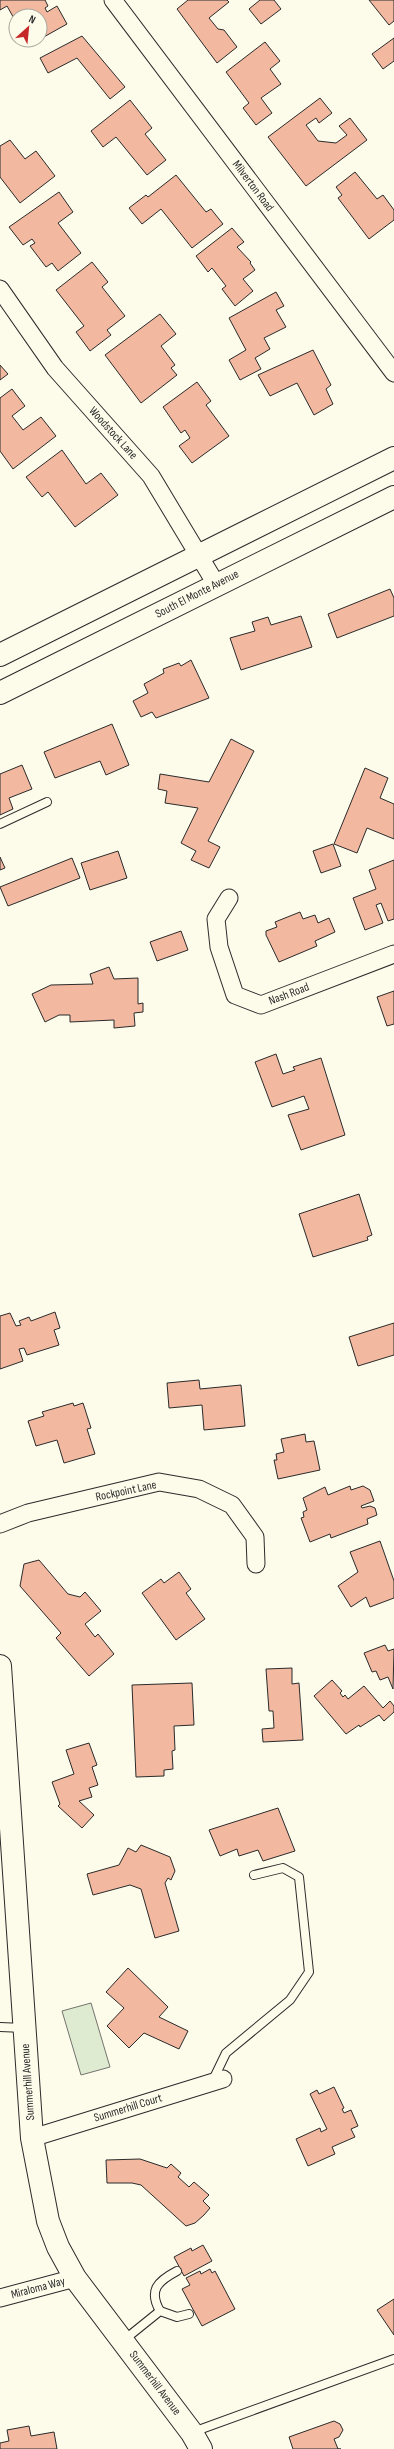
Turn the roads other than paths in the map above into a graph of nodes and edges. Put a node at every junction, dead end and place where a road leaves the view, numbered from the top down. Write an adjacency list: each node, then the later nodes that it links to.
1 (112, 0): 3 (street, Milverton Road)
2 (0, 289): 6 (street, Woodstock Lane)
3 (394, 373)
4 (394, 458): 6 (main road)
5 (394, 497): 7 (main road, South El Monte Avenue)
6 (199, 554): 7 (street, Woodstock Lane); 8 (main road)
7 (216, 584): 9 (main road, South El Monte Avenue)
8 (0, 655)
9 (0, 694)
10 (47, 802): 11 (lane)
11 (0, 824)
12 (229, 898): 13 (street, Nash Road)
13 (394, 954)
14 (0, 1524): 15 (street, Rockpoint Lane)
15 (256, 1564)
16 (0, 1666): 19 (main road, Summerhill Avenue)
17 (254, 1875): 20 (lane)
18 (0, 2027): 19 (lane)
19 (25, 2028): 21 (main road, Summerhill Avenue)
20 (218, 2081): 21 (street, Summerhill Court)
21 (32, 2138): 23 (main road, Summerhill Avenue)
22 (177, 2271): 25 (lane)
23 (75, 2278): 24 (street, Miraloma Way); 27 (main road, Summerhill Avenue)
24 (0, 2298)
25 (160, 2311): 26 (lane); 27 (lane)
26 (189, 2314)
27 (124, 2341): 29 (main road, Summerhill Avenue)
28 (394, 2359): 29 (lane)
29 (197, 2441)

